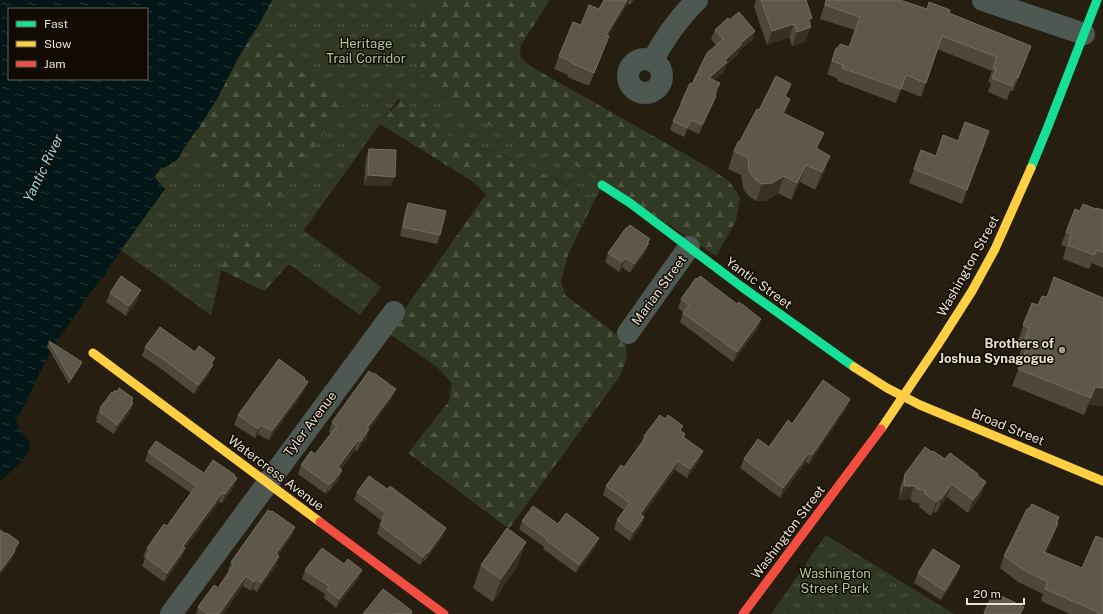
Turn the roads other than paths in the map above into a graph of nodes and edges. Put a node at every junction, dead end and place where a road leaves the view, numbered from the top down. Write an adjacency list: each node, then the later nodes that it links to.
1 (697, 0): 5 (street)
2 (983, 0): 4 (street)
3 (1097, 0): 4 (main road, Washington Street)
4 (1084, 34): 11 (main road, Washington Street)
5 (652, 61)
6 (602, 185): 7 (main road, Yantic Street)
7 (689, 248): 9 (street, Marian Street); 11 (main road, Yantic Street)
8 (394, 312): 13 (street, Tyler Avenue)
9 (628, 332)
10 (93, 353): 13 (main road, Watercress Avenue)
11 (903, 397): 12 (main road, Broad Street); 16 (main road, Washington Street)
12 (1103, 481)
13 (267, 482): 14 (street, Tyler Avenue); 15 (main road, Watercress Avenue)
14 (171, 614)
15 (444, 614)
16 (743, 614)

